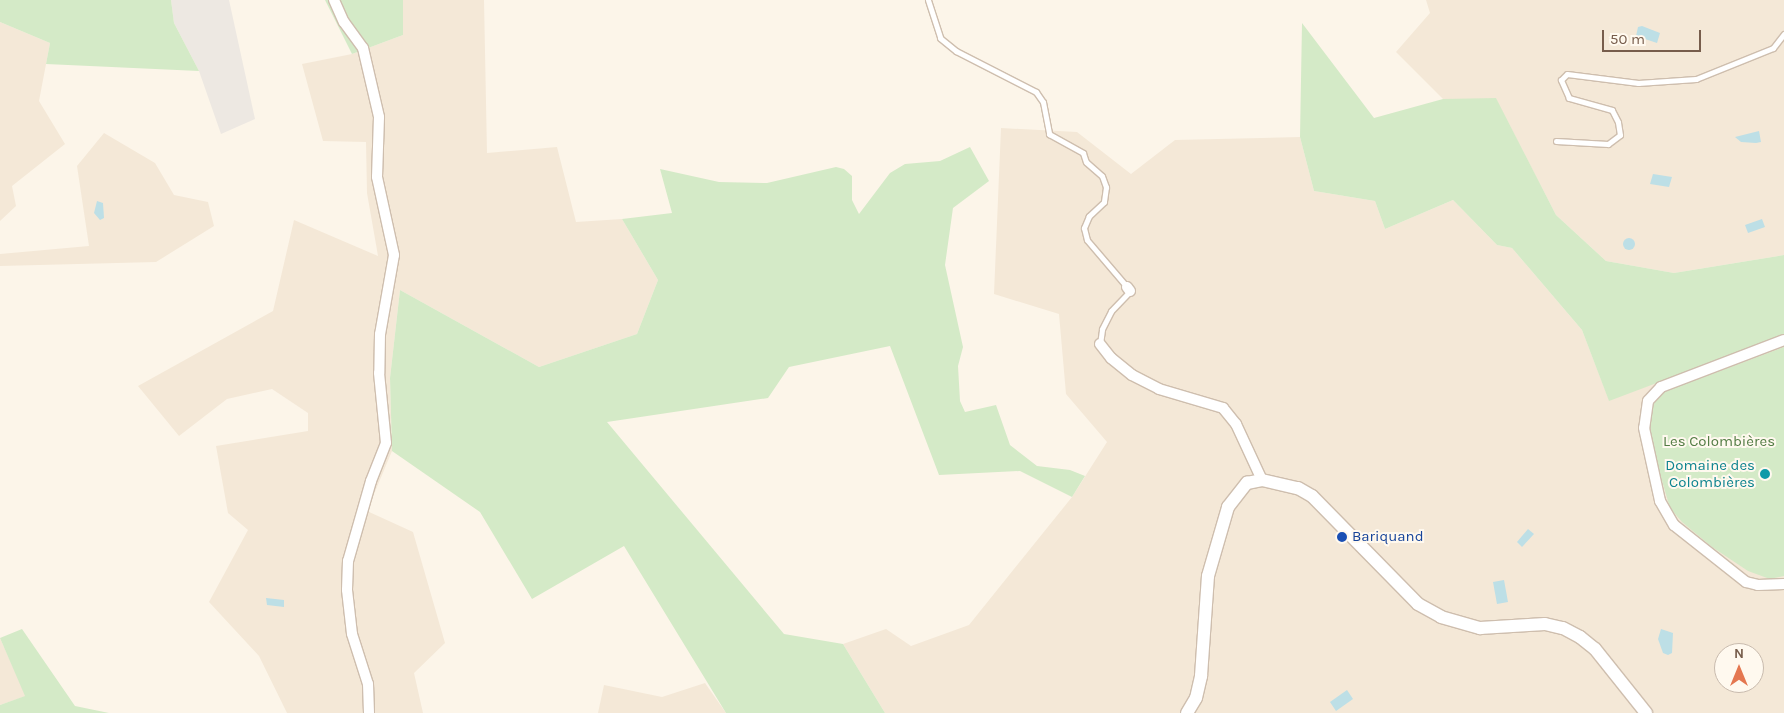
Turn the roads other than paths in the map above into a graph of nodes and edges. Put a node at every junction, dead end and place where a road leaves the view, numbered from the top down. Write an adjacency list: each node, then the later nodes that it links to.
1 (334, 0): 9 (street)
2 (928, 0): 6 (lane)
3 (1784, 34): 4 (lane)
4 (1556, 142)
5 (1784, 340): 8 (street)
6 (1100, 344): 7 (street)
7 (1262, 480): 10 (street); 11 (street)
8 (1784, 584)
9 (369, 713)
10 (1187, 713)
11 (1646, 713)

